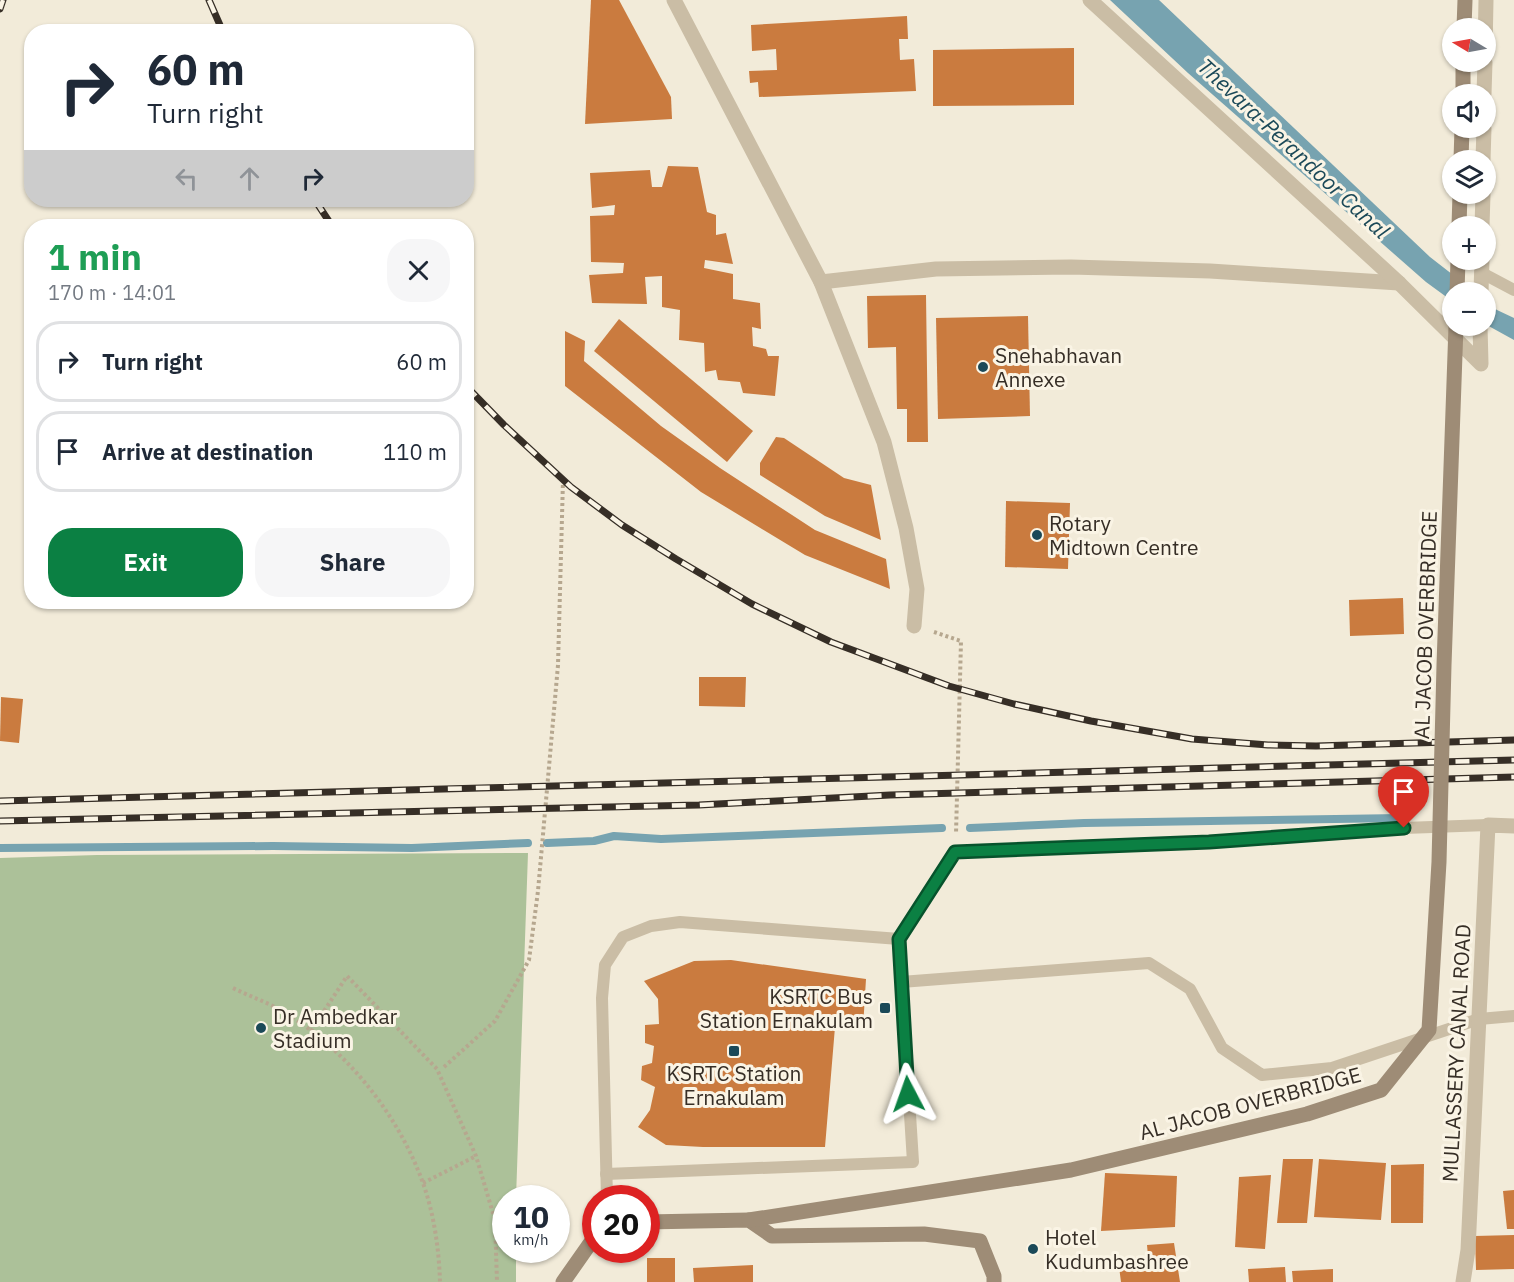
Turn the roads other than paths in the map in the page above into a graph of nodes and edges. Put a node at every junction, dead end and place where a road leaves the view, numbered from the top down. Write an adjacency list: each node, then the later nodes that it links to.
1 (674, 0): 8 (street)
2 (1090, 0): 9 (street)
3 (1465, 0): 5 (main road)
4 (1486, 0): 6 (street)
5 (1464, 18)
6 (1486, 18)
7 (1482, 278): 10 (lane)
8 (821, 282): 9 (street); 15 (street)
9 (1399, 283): 11 (street)
10 (1514, 290)
11 (1442, 325)
12 (1453, 336): 14 (street)
13 (1456, 336): 24 (main road, AL JACOB OVERBRIDGE, bridge)
14 (1480, 336)
15 (914, 626)
16 (1488, 825): 17 (street); 18 (lane); 21 (street, MULLASSERY CANAL ROAD)
17 (1514, 826)
18 (899, 939): 19 (lane); 22 (lane)
19 (901, 982): 21 (lane); 22 (lane)
20 (1514, 1016): 21 (lane)
21 (1479, 1019): 29 (street, MULLASSERY CANAL ROAD)
22 (606, 1174): 23 (lane)
23 (606, 1185)
24 (748, 1220): 25 (main road, AL JACOB OVERBRIDGE); 28 (main road)
25 (660, 1222)
26 (582, 1255): 27 (main road)
27 (563, 1282)
28 (993, 1282)
29 (1463, 1282)

